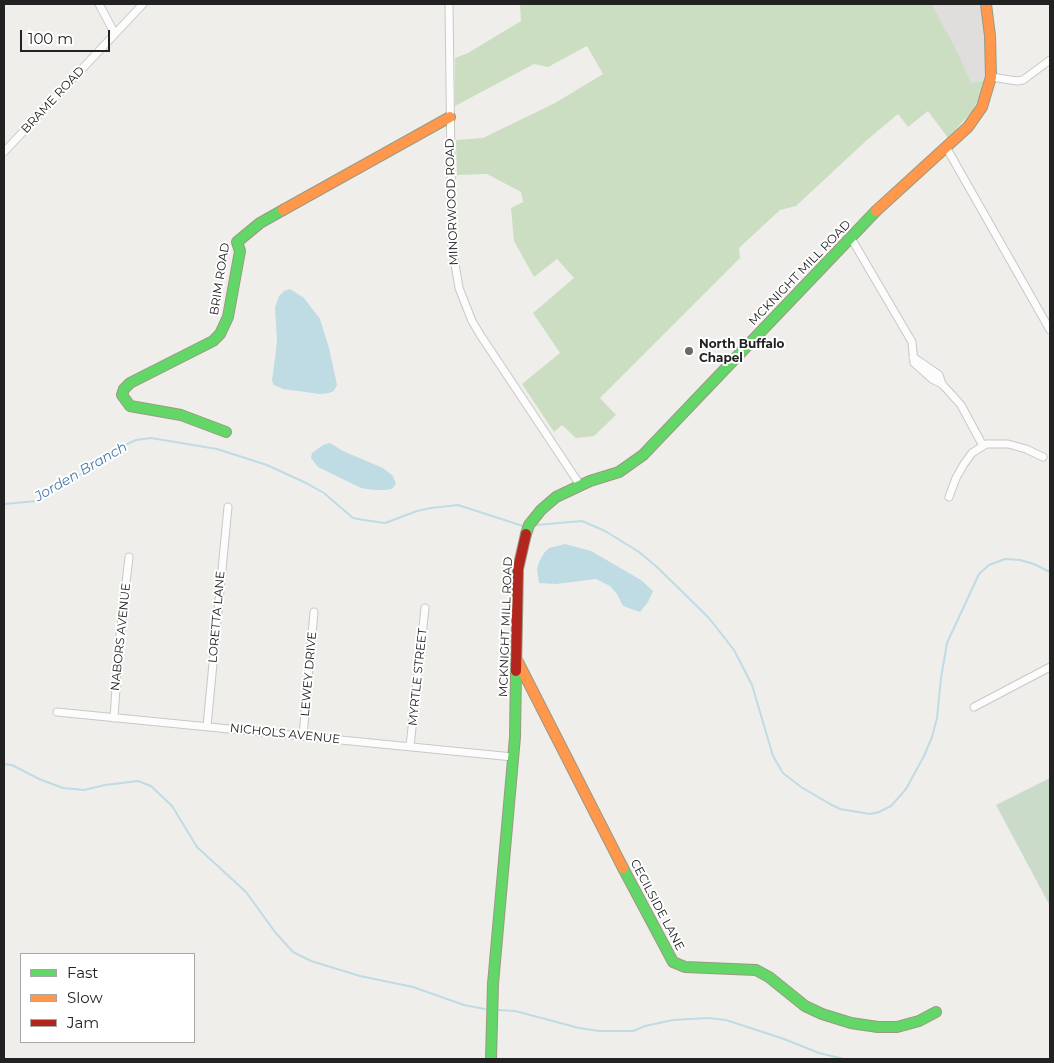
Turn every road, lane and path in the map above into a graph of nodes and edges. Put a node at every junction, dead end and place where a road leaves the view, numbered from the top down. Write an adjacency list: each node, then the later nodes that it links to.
1 (99, 4): 5 (street)
2 (143, 4): 5 (street, BRAME ROAD)
3 (448, 4): 8 (street, MINORWOOD ROAD)
4 (986, 4): 7 (street, MCKNIGHT MILL ROAD)
5 (115, 34): 10 (street, BRAME ROAD)
6 (1050, 60): 7 (street)
7 (991, 78): 9 (street, MCKNIGHT MILL ROAD)
8 (450, 117): 13 (street, BRIM ROAD); 16 (street, MINORWOOD ROAD)
9 (946, 147): 11 (street, MCKNIGHT MILL ROAD); 12 (street)
10 (4, 152)
11 (851, 238): 14 (street); 16 (street, MCKNIGHT MILL ROAD)
12 (1050, 330)
13 (226, 432)
14 (982, 446): 15 (street); 17 (street)
15 (1043, 457)
16 (580, 485): 22 (street, MCKNIGHT MILL ROAD)
17 (949, 496)
18 (228, 507): 27 (street, LORETTA LANE)
19 (129, 557): 26 (street, NABORS AVENUE)
20 (425, 608): 29 (street, MYRTLE STREET)
21 (314, 612): 28 (street, LEWEY DRIVE)
22 (517, 662): 30 (street, MCKNIGHT MILL ROAD); 31 (street, CECILSIDE LANE)
23 (1050, 667): 24 (street)
24 (974, 707)
25 (57, 712): 26 (street, NICHOLS AVENUE)
26 (114, 718): 27 (street, NICHOLS AVENUE)
27 (207, 726): 28 (street, NICHOLS AVENUE)
28 (303, 736): 29 (street, NICHOLS AVENUE)
29 (410, 746): 30 (street, NICHOLS AVENUE)
30 (513, 757): 32 (street, MCKNIGHT MILL ROAD)
31 (936, 1012)
32 (491, 1059)

